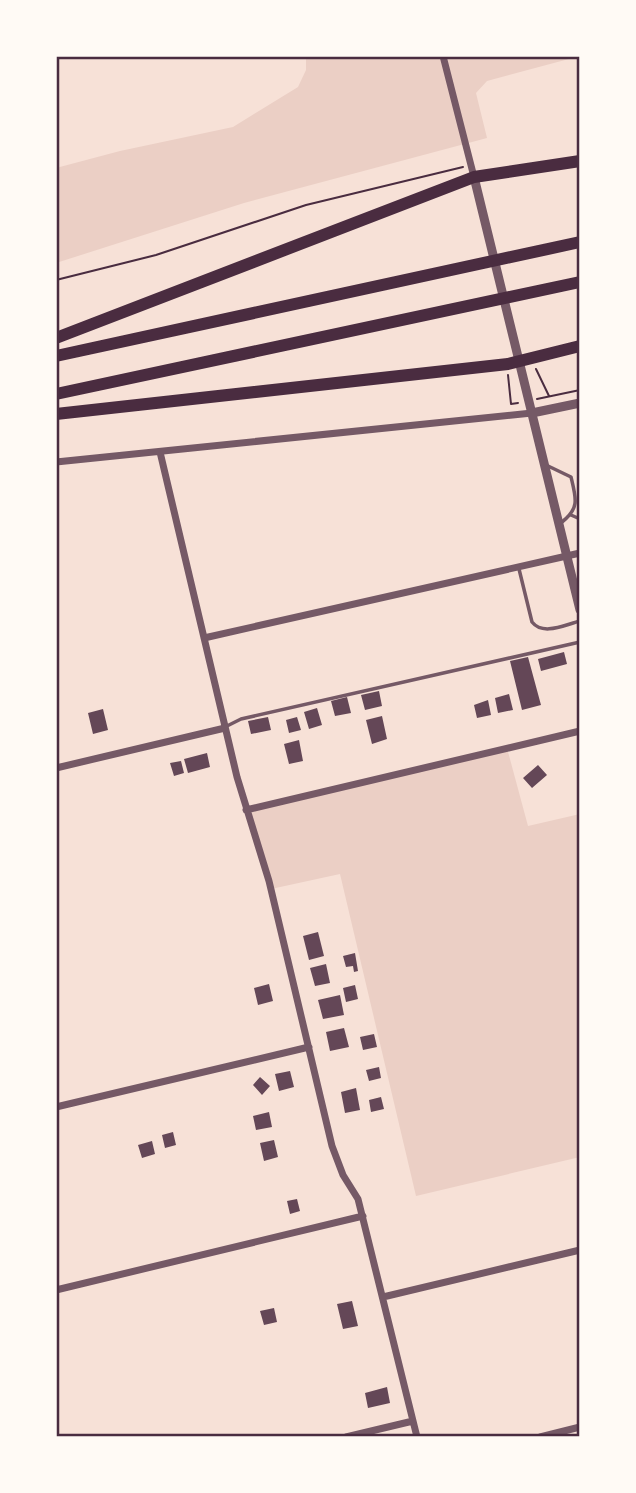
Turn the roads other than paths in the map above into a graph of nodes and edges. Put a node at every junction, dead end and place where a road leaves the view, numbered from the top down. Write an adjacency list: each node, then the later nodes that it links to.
1 (443, 56): 3 (street)
2 (580, 161): 3 (highway)
3 (472, 171): 6 (highway); 9 (street)
4 (580, 242): 8 (highway)
5 (580, 282): 10 (highway)
6 (56, 338)
7 (580, 346): 9 (highway)
8 (56, 356)
9 (520, 362): 12 (street); 13 (highway)
10 (56, 394)
11 (580, 403): 12 (street)
12 (532, 413): 14 (street); 16 (street)
13 (56, 414)
14 (160, 452): 15 (street); 26 (street)
15 (56, 462)
16 (544, 464): 17 (lane); 19 (street)
17 (572, 515): 18 (lane); 19 (lane)
18 (580, 519)
19 (559, 524): 21 (street)
20 (580, 552): 21 (street)
21 (567, 556): 22 (street); 23 (street)
22 (519, 567): 25 (lane); 26 (street)
23 (578, 595): 24 (street)
24 (580, 611)
25 (580, 621)
26 (204, 638): 28 (street)
27 (580, 642): 28 (lane)
28 (225, 728): 30 (street); 31 (street)
29 (580, 731): 31 (street)
30 (56, 768)
31 (246, 810): 32 (street)
32 (309, 1047): 33 (street); 34 (street)
33 (56, 1107)
34 (363, 1216): 36 (street); 37 (street)
35 (580, 1250): 37 (street)
36 (56, 1290)
37 (383, 1297): 38 (street)
38 (413, 1420): 40 (street); 41 (street)
39 (580, 1427): 42 (street)
40 (346, 1437)
41 (416, 1437)
42 (540, 1437)

